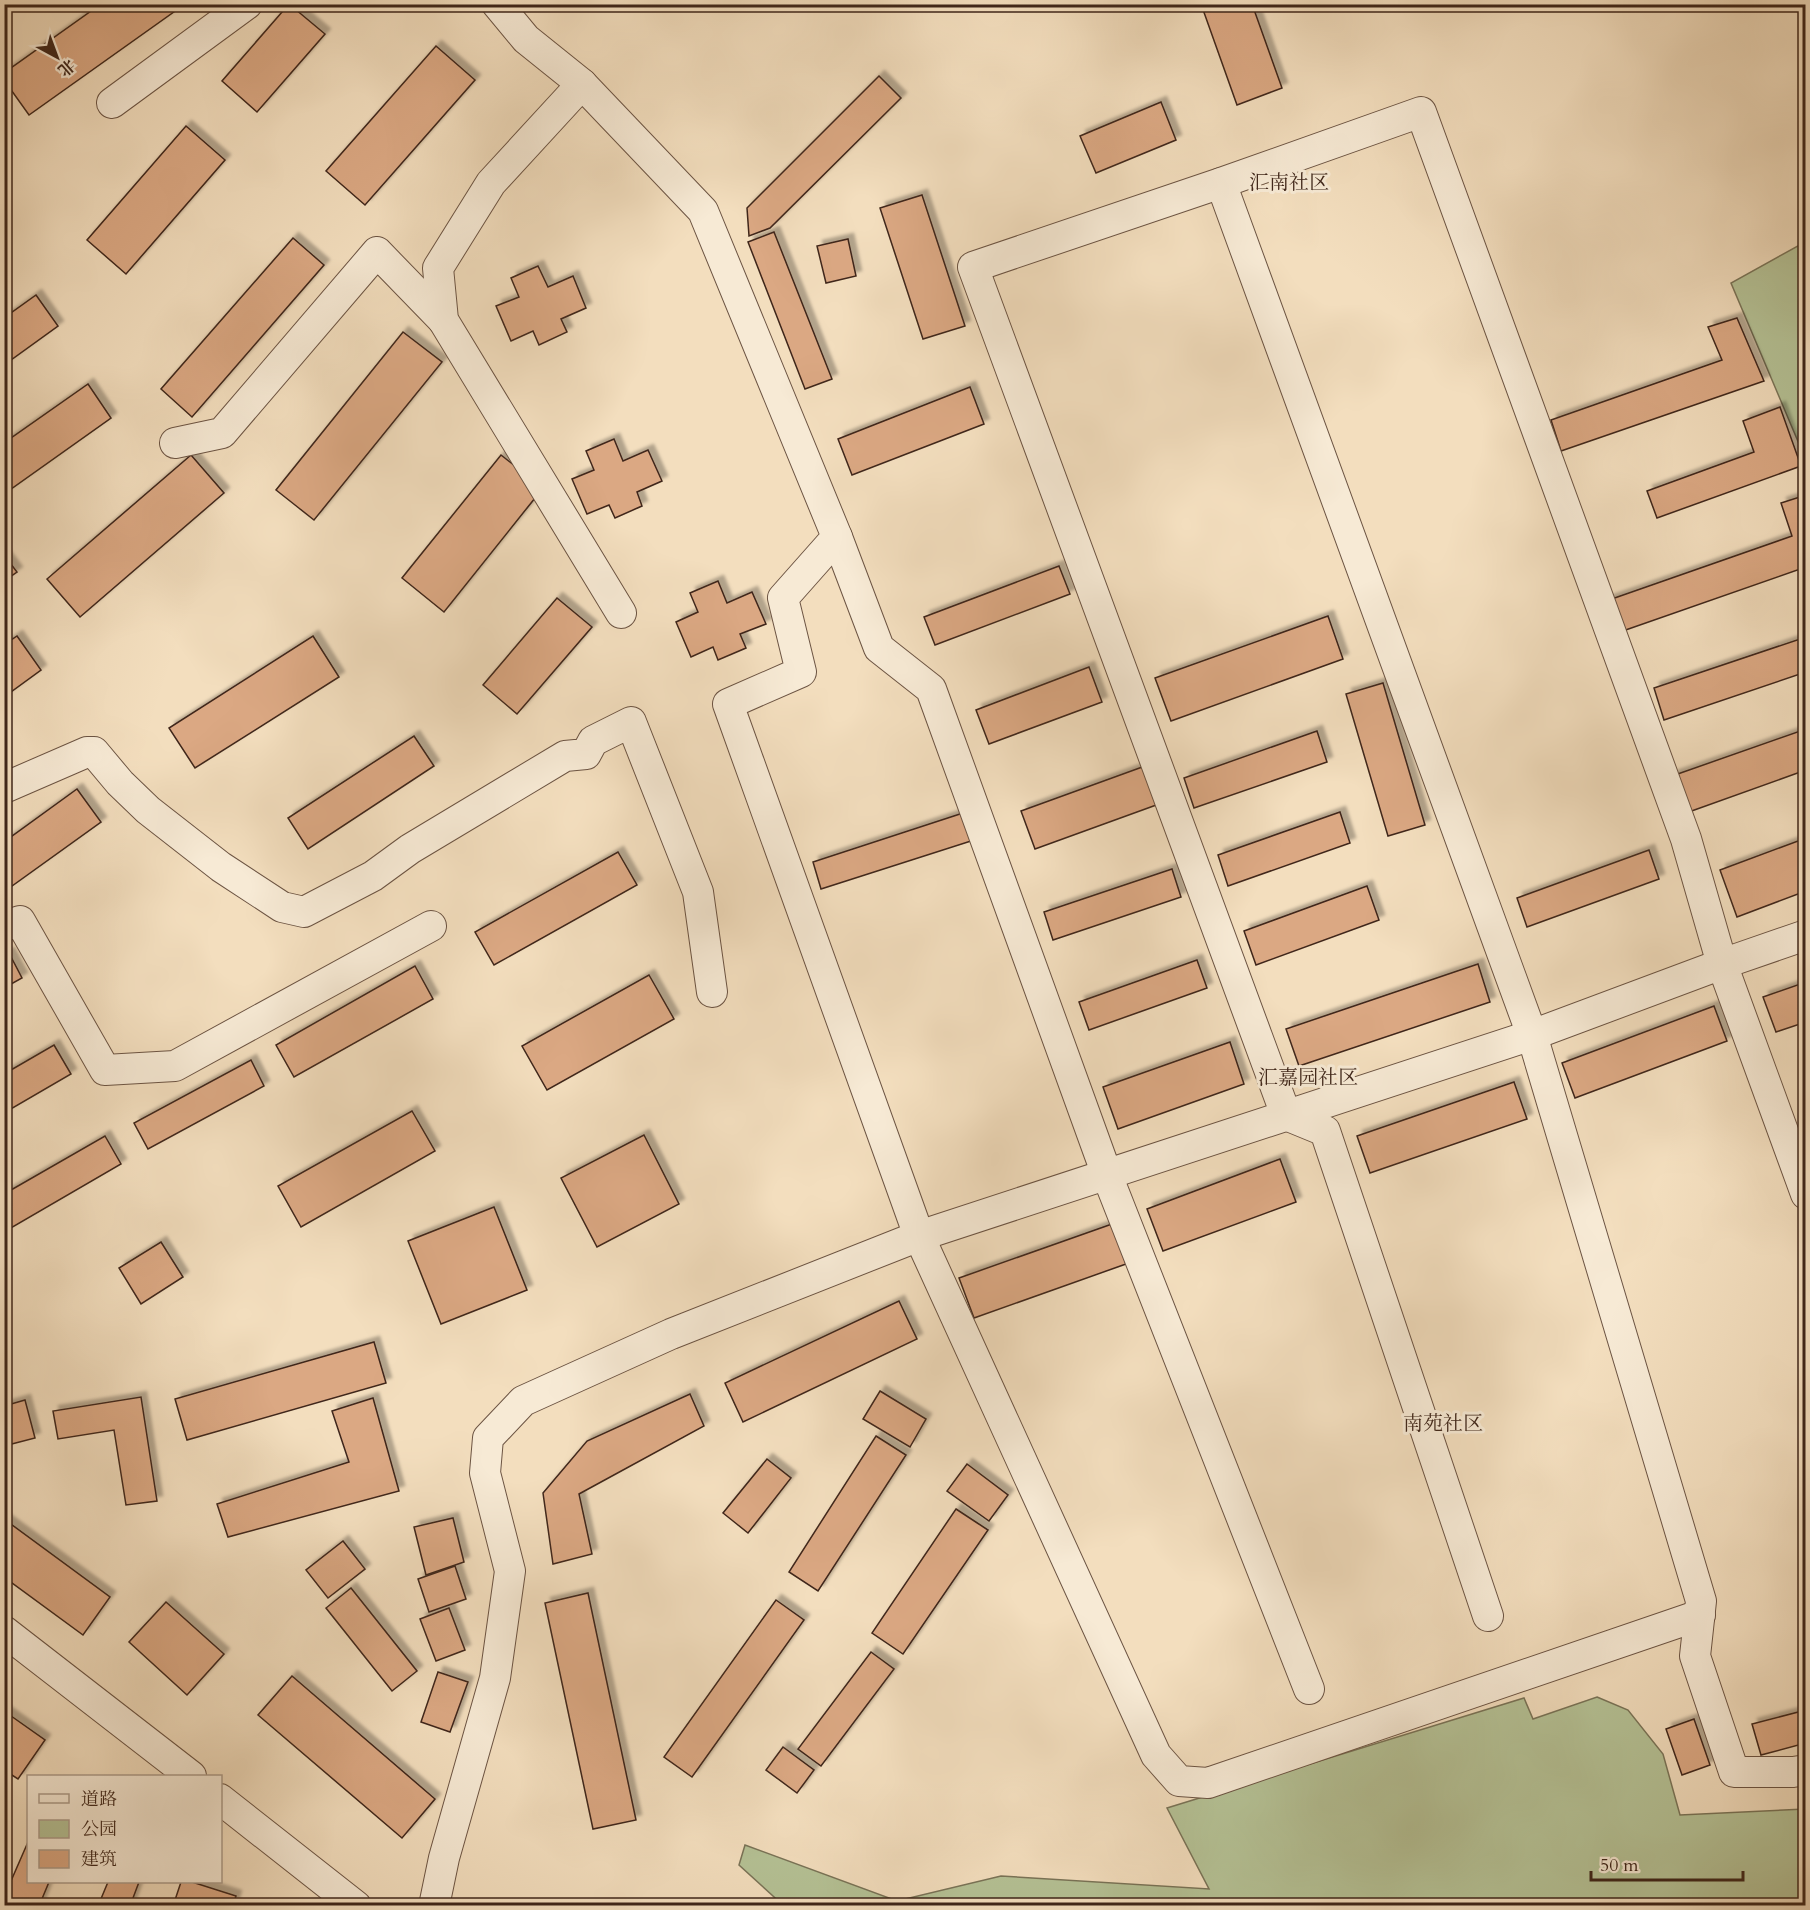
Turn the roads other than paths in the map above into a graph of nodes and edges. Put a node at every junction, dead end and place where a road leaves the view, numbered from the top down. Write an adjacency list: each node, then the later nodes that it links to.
1 (247, 4): 4 (street)
2 (497, 4): 3 (street)
3 (582, 84): 6 (street); 8 (street)
4 (112, 103)
5 (1221, 183): 14 (street); 16 (street); 17 (street)
6 (443, 320): 7 (street); 9 (street)
7 (175, 443)
8 (837, 537): 18 (street); 20 (street)
9 (621, 613)
10 (4, 788): 15 (street)
11 (4, 926): 12 (street)
12 (431, 926)
13 (1806, 934): 14 (street)
14 (1722, 964): 16 (street); 19 (street)
15 (712, 992)
16 (1533, 1035): 17 (street); 21 (street)
17 (1286, 1115): 18 (street); 22 (street)
18 (1107, 1175): 20 (street); 24 (street)
19 (1806, 1194)
20 (919, 1236): 21 (street); 29 (street)
21 (1700, 1615): 25 (street)
22 (1488, 1616)
23 (4, 1631): 26 (street)
24 (1309, 1689)
25 (1806, 1770)
26 (190, 1775)
27 (222, 1801): 28 (street)
28 (356, 1905)
29 (434, 1905)

